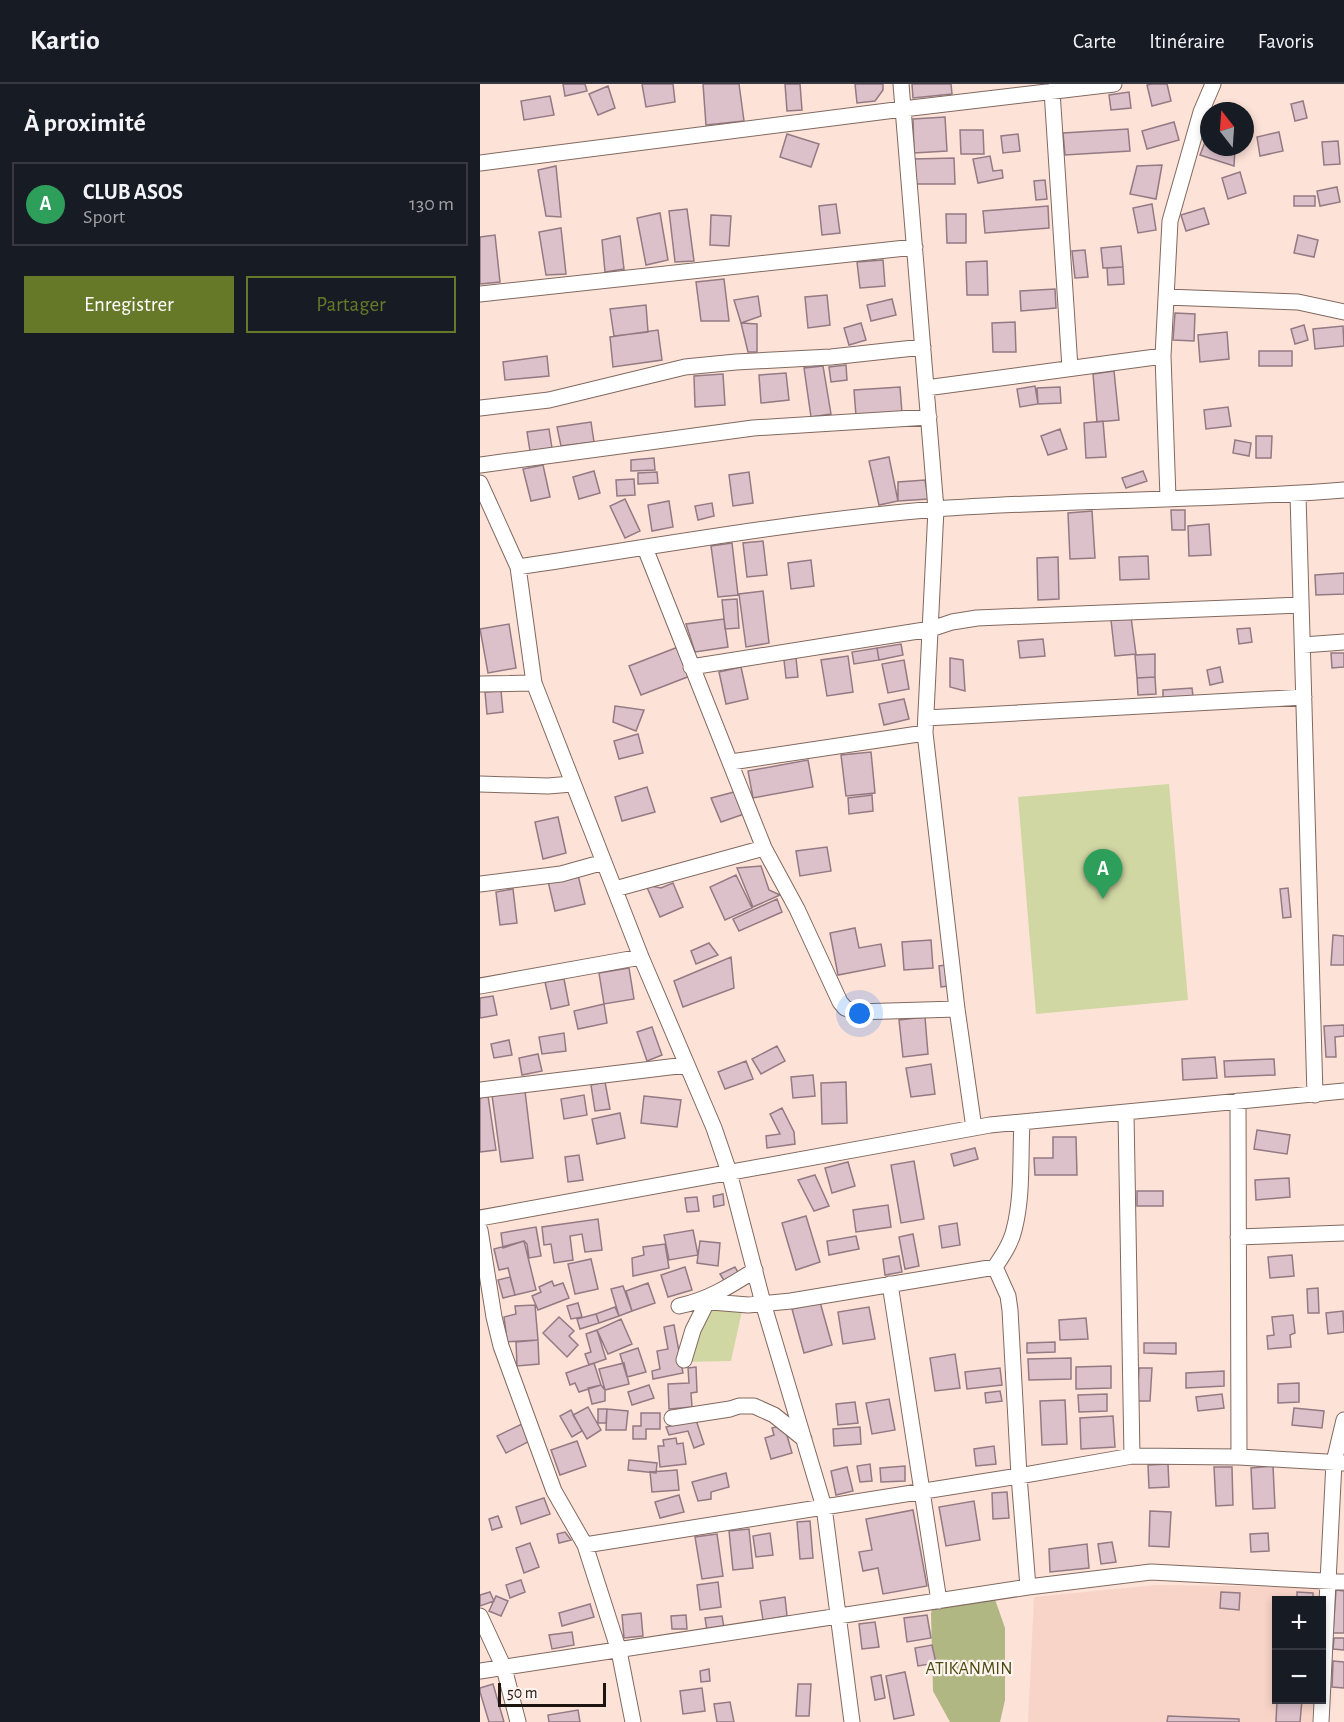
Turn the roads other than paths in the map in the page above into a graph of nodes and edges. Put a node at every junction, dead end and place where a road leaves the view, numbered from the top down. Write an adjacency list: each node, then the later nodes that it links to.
1 (901, 84): 5 (street)
2 (1114, 84): 4 (street)
3 (1213, 84): 9 (street)
4 (1052, 91): 5 (street); 13 (street)
5 (903, 109): 6 (street); 7 (street)
6 (480, 163)
7 (915, 247): 8 (street); 11 (street)
8 (480, 294)
9 (1166, 297): 10 (street); 12 (street)
10 (1344, 312)
11 (923, 347): 14 (street); 15 (street)
12 (1163, 356): 13 (street); 21 (street)
13 (1070, 369): 14 (street)
14 (926, 388): 16 (street)
15 (480, 408)
16 (929, 417): 17 (street); 22 (street)
17 (480, 465)
18 (480, 483): 24 (street)
19 (1344, 490): 20 (street)
20 (1298, 495): 21 (street); 25 (street)
21 (1168, 498): 22 (street)
22 (936, 509): 23 (street); 26 (street)
23 (645, 548): 24 (street); 29 (street)
24 (518, 567): 30 (street)
25 (1301, 605): 26 (street); 28 (street)
26 (931, 629): 29 (street); 33 (street)
27 (1344, 642): 28 (street)
28 (1303, 645): 32 (street)
29 (691, 667): 34 (street)
30 (534, 683): 31 (street); 36 (street)
31 (480, 684)
32 (1304, 697): 33 (street); 47 (street)
33 (926, 725): 34 (street); 43 (street)
34 (731, 762): 37 (street)
35 (480, 784): 36 (street)
36 (572, 784): 38 (street)
37 (764, 848): 40 (street); 43 (street)
38 (604, 862): 39 (street); 40 (street)
39 (480, 884)
40 (615, 889): 41 (street)
41 (641, 957): 42 (street); 44 (street)
42 (480, 986)
43 (957, 1009): 51 (street)
44 (686, 1065): 45 (street); 52 (street)
45 (480, 1090)
46 (1344, 1091): 47 (street)
47 (1315, 1095): 48 (street)
48 (1238, 1101): 49 (street); 56 (street)
49 (1126, 1113): 50 (street); 67 (street)
50 (1022, 1123): 51 (street); 57 (street)
51 (974, 1128): 52 (street)
52 (729, 1172): 53 (street); 58 (street)
53 (480, 1218)
54 (480, 1230): 73 (street)
55 (1344, 1233): 56 (street)
56 (1238, 1237): 68 (street)
57 (995, 1267): 59 (street); 70 (street)
58 (755, 1270): 60 (street); 61 (street)
59 (890, 1284): 61 (street); 71 (street)
60 (703, 1302): 61 (street); 62 (street); 63 (street)
61 (763, 1303): 66 (street)
62 (679, 1306)
63 (684, 1360)
64 (672, 1418): 66 (street)
65 (1344, 1420): 69 (street)
66 (804, 1439): 72 (street)
67 (1132, 1456): 68 (street); 70 (street)
68 (1239, 1457): 69 (street)
69 (1339, 1462): 74 (street)
70 (1019, 1476): 71 (street); 76 (street)
71 (922, 1490): 72 (street); 77 (street)
72 (824, 1507): 73 (street); 79 (street)
73 (585, 1545): 80 (street)
74 (1327, 1580): 75 (street); 76 (street); 86 (street)
75 (1344, 1582)
76 (1028, 1587): 77 (street)
77 (939, 1601): 79 (street)
78 (480, 1616): 81 (street)
79 (838, 1616): 80 (street); 85 (street)
80 (619, 1651): 81 (street); 84 (street)
81 (504, 1668): 82 (street); 83 (street)
82 (480, 1671)
83 (518, 1722)
84 (633, 1722)
85 (852, 1722)
86 (1321, 1722)

